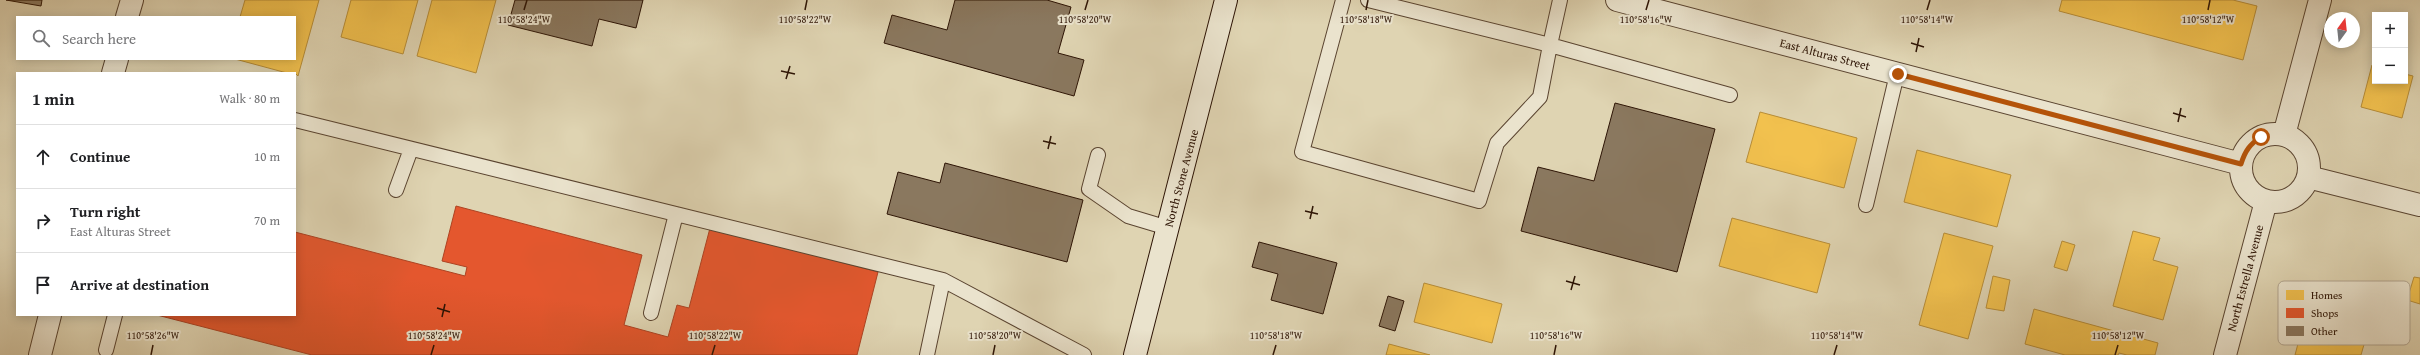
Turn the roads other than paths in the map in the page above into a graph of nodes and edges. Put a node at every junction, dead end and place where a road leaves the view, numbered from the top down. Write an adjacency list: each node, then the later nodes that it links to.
1 (132, 0): 8 (street)
2 (1226, 0): 25 (street, North Stone Avenue)
3 (1343, 0): 9 (lane)
4 (1368, 0): 9 (lane)
5 (1560, 0): 9 (lane)
6 (1618, 0): 12 (street, East Alturas Street)
7 (2320, 0): 15 (street)
8 (128, 16)
9 (1550, 44): 13 (lane)
10 (117, 60): 11 (street)
11 (113, 72)
12 (1898, 74): 18 (street, East Alturas Street); 22 (lane)
13 (1730, 95)
14 (296, 120): 16 (lane)
15 (2284, 136): 18 (street); 19 (street)
16 (411, 149): 20 (lane); 24 (lane)
17 (1098, 155): 25 (lane)
18 (2241, 164): 21 (street)
19 (2308, 177): 21 (street); 23 (street)
20 (396, 190)
21 (2266, 201): 35 (street, North Estrella Avenue)
22 (1866, 205)
23 (2420, 205)
24 (676, 214): 26 (lane); 27 (lane)
25 (1168, 228): 34 (street, North Stone Avenue)
26 (943, 280): 32 (lane); 33 (lane)
27 (651, 312)
28 (50, 316): 31 (street)
29 (115, 316): 30 (lane)
30 (106, 350)
31 (40, 355)
32 (927, 355)
33 (1084, 355)
34 (1135, 355)
35 (2225, 355)

